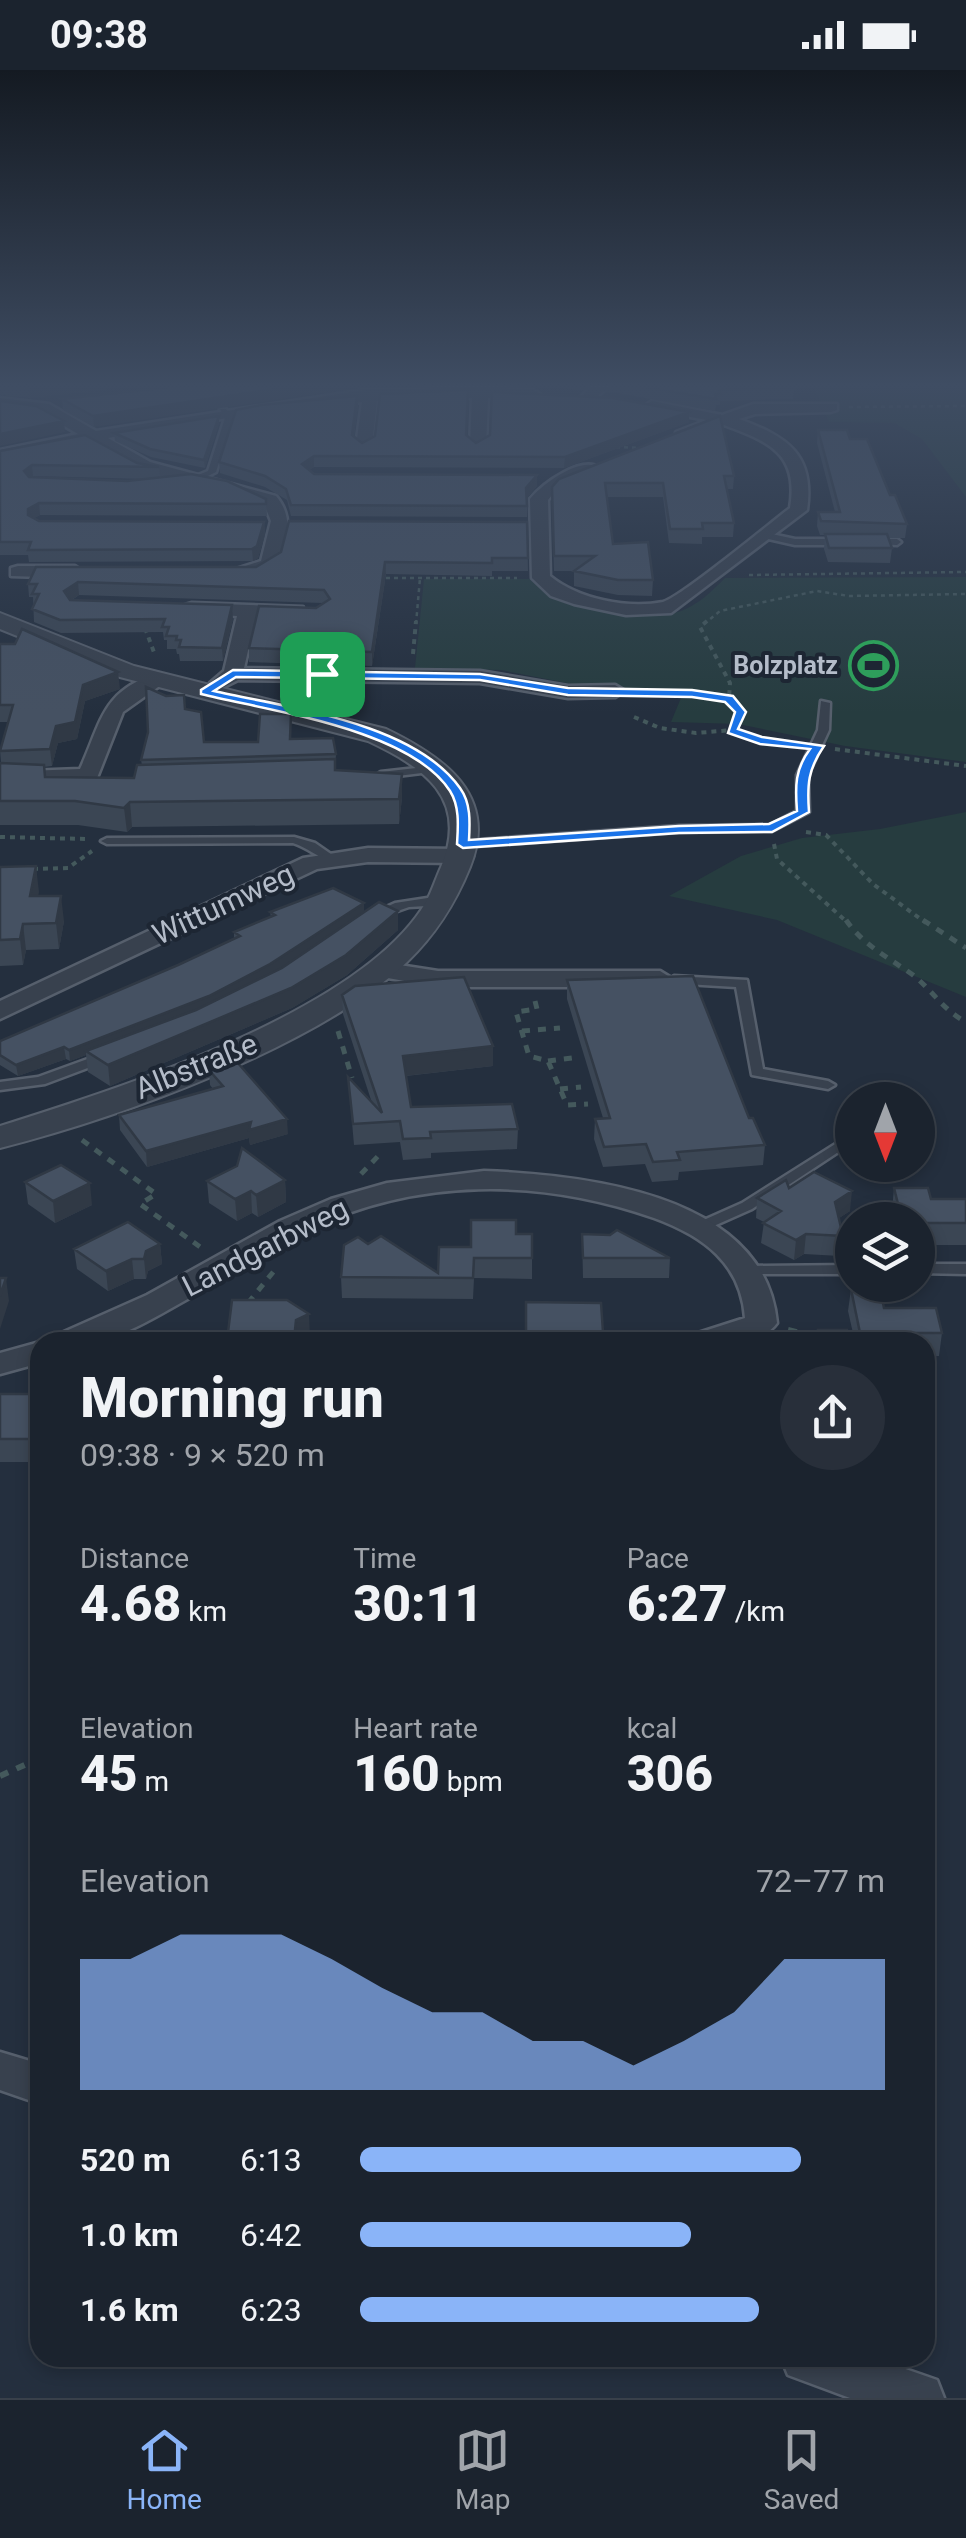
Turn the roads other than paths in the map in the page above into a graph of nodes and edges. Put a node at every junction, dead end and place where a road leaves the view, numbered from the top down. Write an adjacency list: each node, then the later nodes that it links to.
1 (254, 496): 5 (street)
2 (541, 496): 6 (street)
3 (799, 496): 6 (street)
4 (260, 525): 5 (street)
5 (289, 525): 10 (street)
6 (767, 536): 7 (lane)
7 (897, 542)
8 (18, 572): 9 (street)
9 (96, 572)
10 (212, 572)
11 (148, 607): 12 (street)
12 (248, 611): 13 (street); 15 (street)
13 (318, 611)
14 (0, 620): 16 (street, Albstraße)
15 (233, 674): 17 (street); 18 (street)
16 (148, 677): 18 (street, Albstraße); 22 (street)
17 (615, 691)
18 (205, 692): 20 (street, Albstraße)
19 (825, 703): 26 (lane)
20 (434, 769): 21 (lane); 26 (street, Albstraße)
21 (362, 775)
22 (72, 778): 23 (street); 24 (lane)
23 (0, 779)
24 (104, 782)
25 (107, 841): 27 (lane)
26 (462, 850): 27 (street, Wittumweg); 28 (street, Albstraße)
27 (332, 858): 32 (street, Wittumweg)
28 (443, 901): 29 (lane); 30 (street, Albstraße)
29 (362, 921)
30 (380, 970): 31 (street); 36 (street, Albstraße)
31 (660, 979): 34 (lane)
32 (0, 1011)
33 (119, 1052): 35 (lane)
34 (828, 1085)
35 (0, 1086)
36 (0, 1137)
37 (835, 1148): 38 (lane)
38 (702, 1226): 42 (street, Landgarbweg); 43 (street, Landgarbweg)
39 (935, 1269): 40 (lane)
40 (966, 1269)
41 (835, 1270): 42 (lane)
42 (750, 1271): 44 (street)
43 (96, 1332)
44 (735, 1332)
45 (30, 1355): 46 (street)
46 (0, 1364)
47 (0, 2071): 48 (street)
48 (30, 2081)
49 (831, 2367): 50 (street)
50 (919, 2398)

